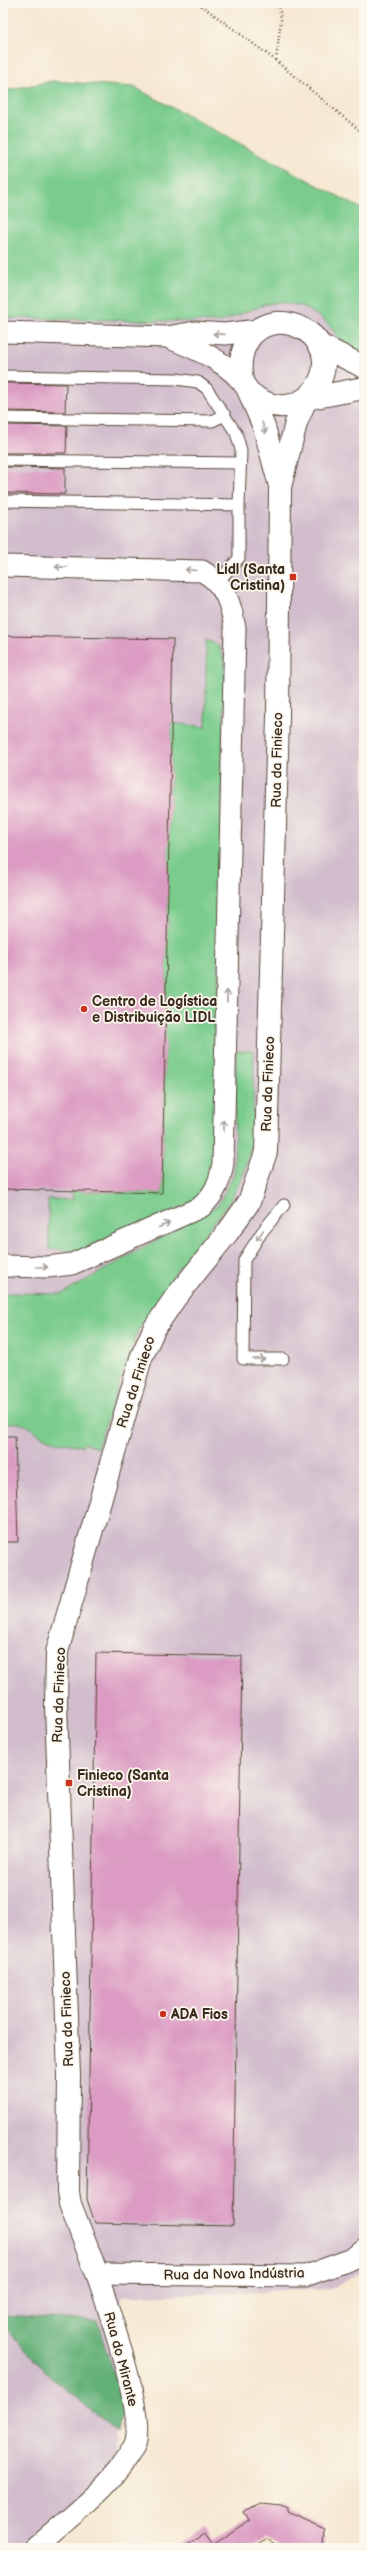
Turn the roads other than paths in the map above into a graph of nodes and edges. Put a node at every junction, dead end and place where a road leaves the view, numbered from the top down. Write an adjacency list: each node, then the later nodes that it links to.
1 (258, 330): 3 (street, one-way to 3); 4 (street); 7 (street)
2 (3, 332): 3 (street)
3 (167, 337): 7 (street)
4 (318, 344): 5 (street); 9 (street)
5 (364, 367)
6 (3, 376): 10 (lane)
7 (246, 386): 9 (street); 14 (street, one-way to 14)
8 (364, 388): 9 (street)
9 (306, 400): 14 (street)
10 (225, 416): 11 (lane); 13 (lane)
11 (3, 418)
12 (3, 460): 13 (lane)
13 (240, 463): 16 (lane)
14 (280, 487): 23 (street, Rua da Finieco)
15 (3, 501): 16 (lane)
16 (239, 505): 18 (lane)
17 (3, 566): 18 (street, one-way to 17)
18 (218, 582): 20 (street, one-way to 18)
19 (284, 1205): 21 (lane, one-way to 21)
20 (3, 1266)
21 (283, 1359)
22 (364, 2249): 23 (street, Rua da Nova Indústria)
23 (97, 2274): 24 (street, Rua do Mirante)
24 (35, 2548)

